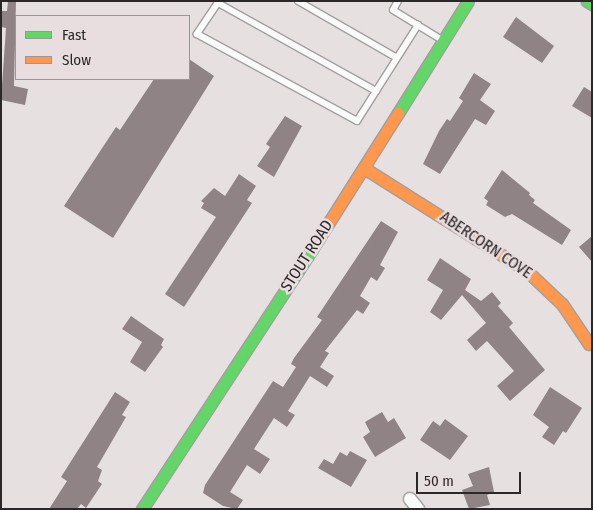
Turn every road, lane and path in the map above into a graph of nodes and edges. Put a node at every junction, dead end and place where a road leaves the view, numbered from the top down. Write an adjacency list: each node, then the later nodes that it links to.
1 (298, 1): 9 (lane)
2 (398, 1): 7 (lane)
3 (468, 1): 8 (street, STOUT ROAD)
4 (587, 1): 6 (street)
5 (219, 2): 10 (lane); 10 (lane)
6 (592, 4)
7 (418, 25): 8 (lane); 9 (lane)
8 (443, 41): 11 (street, STOUT ROAD)
9 (397, 58): 10 (lane)
10 (376, 91)
11 (364, 168): 12 (street, ABERCORN COVE); 13 (street, STOUT ROAD)
12 (588, 344)
13 (142, 509)

